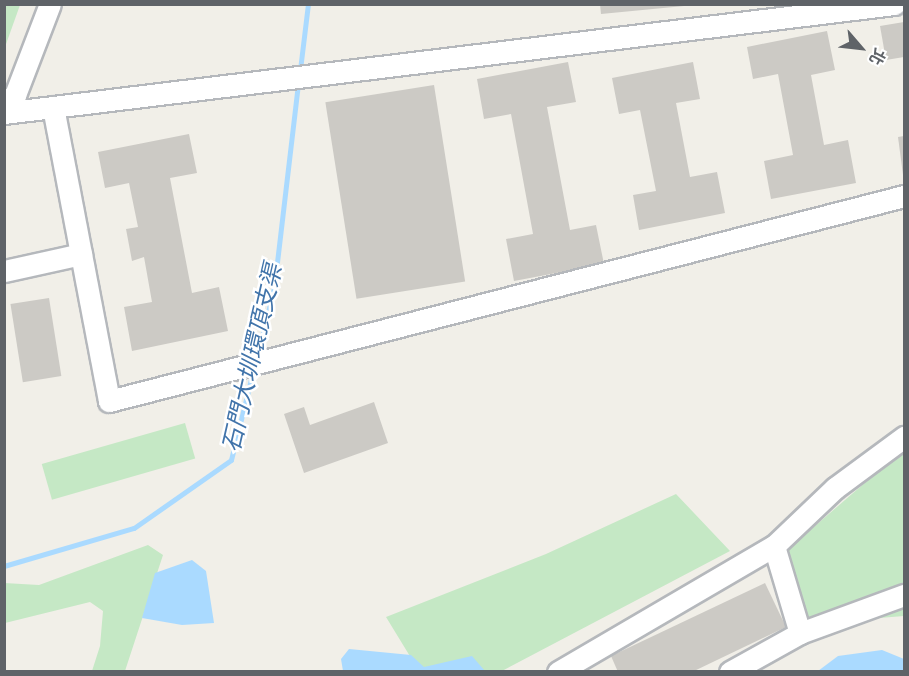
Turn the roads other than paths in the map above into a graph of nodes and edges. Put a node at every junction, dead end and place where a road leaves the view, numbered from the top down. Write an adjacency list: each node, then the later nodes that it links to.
1 (50, 4): 3 (street)
2 (894, 4): 4 (street)
3 (4, 103)
4 (53, 107): 5 (street); 7 (street)
5 (4, 113)
6 (904, 196): 7 (street)
7 (81, 254): 8 (street)
8 (4, 271)
9 (904, 437): 10 (street)
10 (774, 546): 12 (street); 13 (street)
11 (904, 595): 12 (street)
12 (800, 633): 14 (street)
13 (558, 672)
14 (730, 672)

